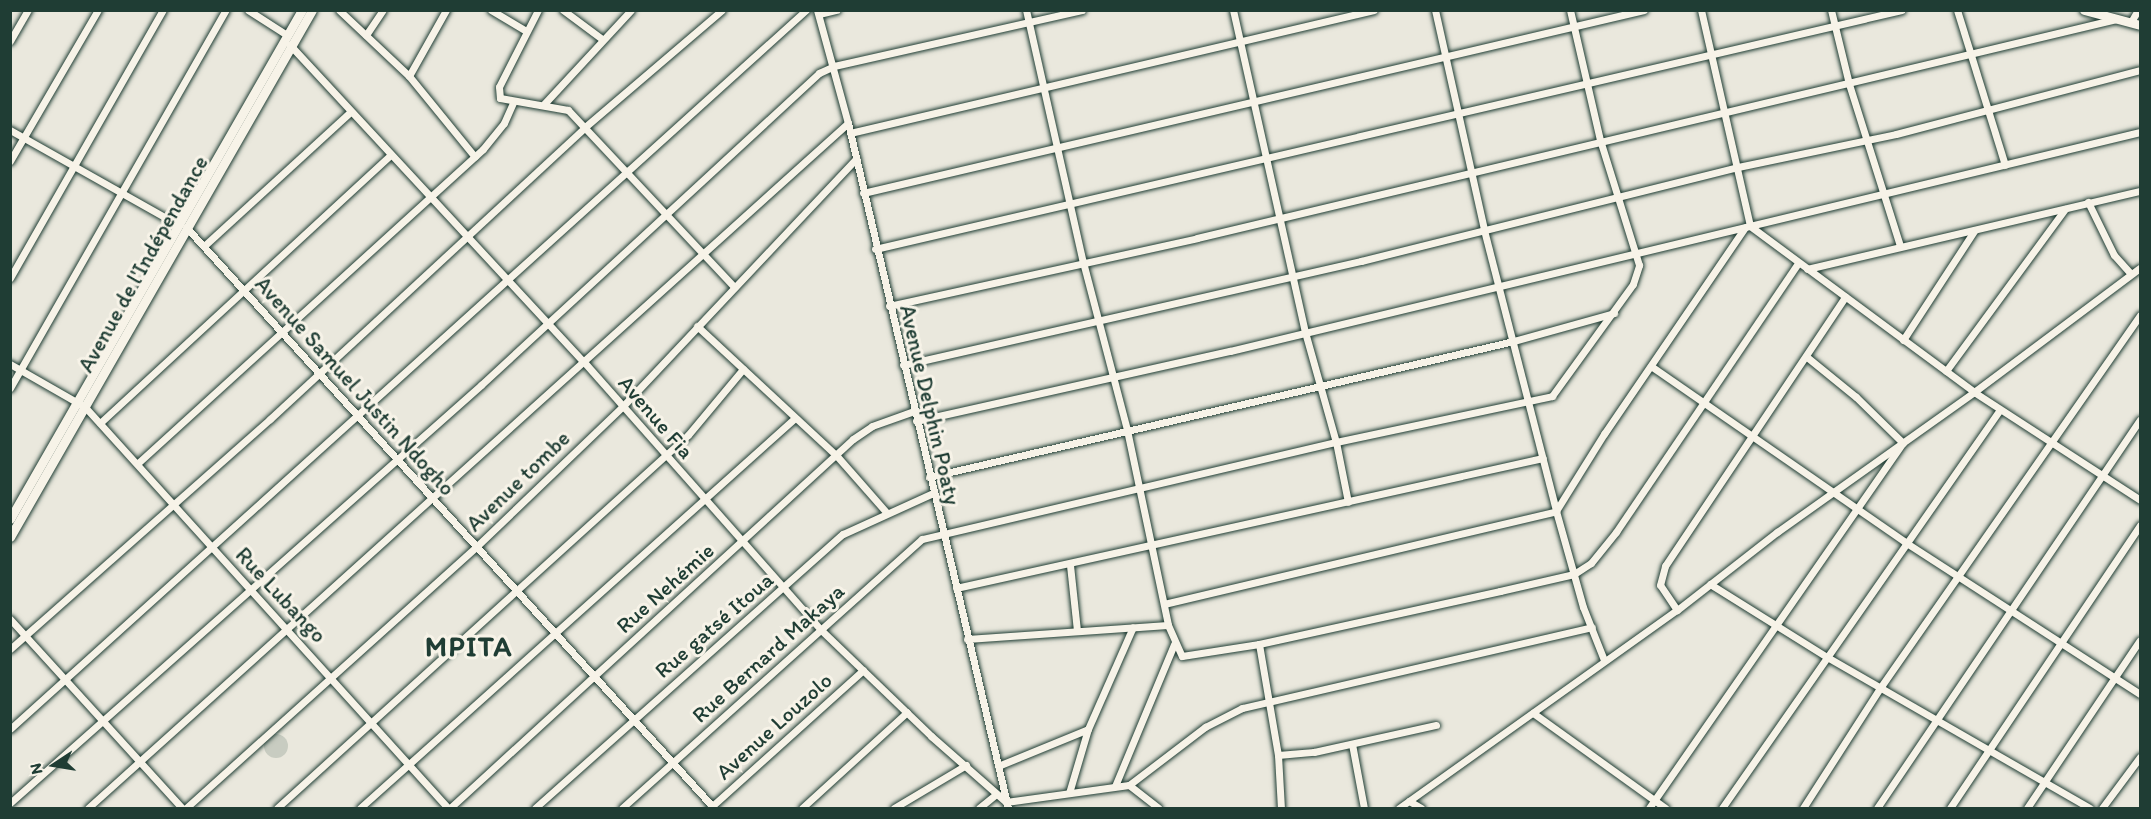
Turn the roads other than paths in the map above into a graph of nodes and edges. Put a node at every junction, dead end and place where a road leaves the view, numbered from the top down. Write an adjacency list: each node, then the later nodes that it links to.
1 (28, 10): 42 (street)
2 (98, 10): 65 (street)
3 (163, 10): 75 (street)
4 (226, 10): 82 (street)
5 (248, 10): 41 (street, Avenue Fia)
6 (302, 10): 41 (street, Avenue de l'Indépendance)
7 (312, 10): 41 (street, Avenue de l'Indépendance)
8 (339, 10): 39 (street)
9 (382, 10): 39 (street)
10 (446, 10): 49 (street)
11 (491, 10): 38 (street)
12 (538, 10): 38 (street)
13 (564, 10): 40 (street)
14 (630, 10): 40 (street)
15 (722, 10): 61 (street)
16 (806, 10): 77 (street)
17 (837, 10): 31 (street)
18 (1026, 10): 34 (street)
19 (1082, 10): 34 (street)
20 (1233, 10): 43 (street)
21 (1374, 10): 43 (street)
22 (1435, 10): 46 (street)
23 (1570, 10): 37 (street)
24 (1644, 10): 37 (street)
25 (1701, 10): 44 (street)
26 (1831, 10): 35 (street)
27 (1902, 10): 35 (street)
28 (1957, 10): 45 (street)
29 (2084, 10): 32 (street)
30 (2138, 10): 33 (street)
31 (818, 12): 47 (street, Avenue Delphin Poaty)
32 (2116, 19): 33 (street); 45 (street)
33 (2131, 22): 36 (street)
34 (1029, 23): 47 (street); 52 (street)
35 (1834, 25): 44 (street); 51 (street)
36 (2140, 25)
37 (1574, 27): 46 (street); 50 (street)
38 (526, 31): 54 (street)
39 (366, 35): 49 (street)
40 (602, 39): 55 (street)
41 (289, 40): 58 (street, Avenue Fia); 90 (street, Avenue de l'Indépendance)
42 (10, 41)
43 (1240, 41): 52 (street); 53 (street)
44 (1711, 52): 50 (street); 57 (street)
45 (1969, 55): 51 (street); 56 (street)
46 (1446, 58): 53 (street); 59 (street)
47 (834, 66): 60 (street, Avenue Delphin Poaty); 88 (street)
48 (2140, 70): 56 (street)
49 (409, 76): 70 (street)
50 (1587, 83): 59 (street); 67 (street)
51 (1849, 84): 57 (street); 66 (street)
52 (1045, 87): 64 (street); 68 (street)
53 (1255, 102): 68 (street); 71 (street)
54 (513, 103): 55 (street); 70 (street)
55 (544, 105): 61 (street)
56 (1988, 109): 66 (street); 74 (street)
57 (1725, 111): 67 (street); 76 (street)
58 (350, 112): 69 (street, Avenue Fia); 95 (street)
59 (1460, 115): 71 (street); 78 (street)
60 (848, 123): 64 (street, Avenue Delphin Poaty); 99 (street)
61 (585, 127): 77 (street); 94 (street)
62 (10, 130): 65 (street, Avenue Samuel Justin Ndogho)
63 (2140, 132): 74 (street)
64 (850, 133): 72 (street, Avenue Delphin Poaty)
65 (23, 137): 73 (street); 75 (street, Avenue Samuel Justin Ndogho)
66 (1866, 139): 76 (street); 81 (street)
67 (1599, 140): 78 (street); 84 (street)
68 (1059, 148): 80 (street); 86 (street)
69 (389, 156): 83 (street, Avenue Fia); 110 (street)
70 (475, 156): 83 (street)
71 (1267, 158): 86 (street); 89 (street)
72 (856, 159): 80 (street, Avenue Delphin Poaty); 109 (street, Avenue tombe)
73 (10, 161)
74 (2006, 165): 81 (street)
75 (75, 167): 82 (street, Avenue Samuel Justin Ndogho); 106 (street)
76 (1738, 167): 84 (street); 91 (street)
77 (625, 171): 88 (street); 107 (street)
78 (1471, 172): 89 (street); 92 (street)
79 (2140, 191): 85 (street)
80 (863, 193): 97 (street, Avenue Delphin Poaty)
81 (1884, 194): 91 (street); 96 (street)
82 (123, 195): 90 (street, Avenue Samuel Justin Ndogho); 128 (street)
83 (429, 198): 94 (street, Avenue Fia); 118 (street)
84 (1616, 198): 92 (street); 98 (street)
85 (2088, 202): 87 (street); 104 (street)
86 (1070, 203): 97 (street); 100 (street)
87 (2065, 208): 93 (street); 129 (street)
88 (665, 215): 99 (street); 116 (street)
89 (1279, 218): 100 (street); 105 (street)
90 (181, 226): 95 (street, Avenue Samuel Justin Ndogho); 137 (street, Avenue de l'Indépendance)
91 (1748, 226): 98 (street); 101 (street); 126 (street)
92 (1484, 230): 105 (street); 108 (street)
93 (1974, 231): 96 (street); 120 (street)
94 (465, 237): 107 (street, Avenue Fia); 130 (street)
95 (204, 246): 110 (street, Avenue Samuel Justin Ndogho)
96 (1900, 246): 103 (street)
97 (874, 249): 112 (street, Avenue Delphin Poaty)
98 (1638, 254): 108 (street); 113 (street, Rue Bernard Makaya)
99 (703, 255): 109 (street); 123 (street)
100 (1083, 262): 112 (street); 115 (street)
101 (1798, 263): 103 (street); 136 (street)
102 (2140, 268): 104 (street)
103 (1807, 269): 111 (street)
104 (2131, 274): 134 (street)
105 (1294, 275): 115 (street); 119 (street)
106 (10, 278)
107 (506, 281): 116 (street, Avenue Fia); 141 (street)
108 (1498, 285): 119 (street); 121 (street)
109 (734, 287): 117 (street, Avenue tombe)
110 (243, 289): 118 (street, Avenue Samuel Justin Ndogho); 145 (street)
111 (1845, 297): 120 (street); 122 (street)
112 (889, 306): 125 (street, Avenue Delphin Poaty)
113 (1614, 313): 121 (street); 135 (street, Rue Bernard Makaya)
114 (2140, 315): 148 (street)
115 (1099, 319): 125 (street); 131 (street)
116 (546, 322): 123 (street, Avenue Fia); 154 (street)
117 (697, 326): 127 (street); 138 (street, Avenue tombe)
118 (282, 332): 130 (street, Avenue Samuel Justin Ndogho); 155 (street)
119 (1305, 332): 131 (street); 132 (street)
120 (1903, 340): 129 (street)
121 (1514, 341): 132 (street); 135 (street)
122 (1807, 357): 147 (street); 150 (street)
123 (584, 362): 138 (street, Avenue Fia); 162 (street)
124 (10, 364): 128 (street, Rue Lubango)
125 (903, 365): 140 (street, Avenue Delphin Poaty)
126 (1651, 366): 136 (street); 167 (street)
127 (743, 369): 142 (street); 152 (street)
128 (21, 370): 133 (street); 137 (street, Rue Lubango)
129 (1946, 371): 134 (street)
130 (318, 373): 141 (street, Avenue Samuel Justin Ndogho); 165 (street)
131 (1114, 375): 144 (street); 146 (street)
132 (1320, 386): 146 (street); 149 (street)
133 (10, 388)
134 (1974, 392): 139 (street); 150 (street)
135 (1528, 401): 149 (street, Rue Bernard Makaya); 153 (street)
136 (1703, 403): 147 (street); 179 (street)
137 (81, 404): 145 (street, Rue Lubango); 169 (street, Avenue de l'Indépendance); 172 (street, Avenue de l'Indépendance)
138 (623, 406): 152 (street, Avenue Fia); 176 (street, Avenue tombe)
139 (2000, 410): 148 (street); 173 (street)
140 (914, 411): 144 (street, Avenue Delphin Poaty); 151 (street, Rue Nehémie)
141 (357, 416): 154 (street, Avenue Samuel Justin Ndogho); 175 (street)
142 (795, 418): 151 (street); 161 (street)
143 (2140, 420): 156 (street)
144 (916, 421): 157 (street, Avenue Delphin Poaty)
145 (100, 423): 155 (street, Rue Lubango)
146 (1127, 430): 157 (street); 158 (street)
147 (1753, 435): 159 (street); 188 (street)
148 (2050, 441): 156 (street); 180 (street)
149 (1336, 442): 158 (street, Rue Bernard Makaya); 164 (street)
150 (1903, 443): 159 (street); 166 (street)
151 (836, 455): 168 (street); 174 (street, Rue Nehémie)
152 (666, 456): 161 (street, Avenue Fia); 185 (street)
153 (1543, 458): 164 (street); 167 (street)
154 (397, 459): 162 (street, Avenue Samuel Justin Ndogho); 184 (street)
155 (138, 463): 165 (street, Rue Lubango)
156 (2100, 475): 163 (street); 187 (street)
157 (929, 477): 160 (street, Avenue Delphin Poaty)
158 (1139, 491): 171 (street, Rue Bernard Makaya); 177 (street)
159 (1832, 492): 166 (street); 181 (street)
160 (933, 493): 168 (street, Rue gatsé Itoua); 171 (street, Avenue Delphin Poaty)
161 (702, 498): 174 (street, Avenue Fia); 197 (street)
162 (434, 499): 176 (street, Avenue Samuel Justin Ndogho); 194 (street)
163 (2140, 500)
164 (1348, 502): 177 (street)
165 (173, 503): 175 (street, Rue Lubango); 198 (street)
166 (1858, 510): 173 (street); 190 (street)
167 (1556, 511): 179 (street); 186 (street)
168 (886, 512): 182 (street, Rue gatsé Itoua)
169 (10, 519)
170 (2140, 525): 201 (street)
171 (942, 534): 183 (street, Avenue Delphin Poaty); 195 (street, Rue Bernard Makaya)
172 (10, 537)
173 (1905, 542): 180 (street); 205 (street)
174 (744, 543): 182 (street, Avenue Fia); 209 (street, Rue Nehémie)
175 (212, 546): 184 (street, Rue Lubango); 211 (street)
176 (476, 547): 185 (street, Avenue Samuel Justin Ndogho); 208 (street, Avenue tombe)
177 (1151, 547): 178 (street); 186 (street)
178 (1070, 565): 183 (street); 196 (street)
179 (1574, 574): 193 (street); 203 (street)
180 (1958, 576): 187 (street); 212 (street)
181 (1710, 584): 188 (street); 190 (street)
182 (783, 588): 195 (street, Avenue Fia); 217 (street, Rue gatsé Itoua)
183 (956, 588): 199 (street, Avenue Delphin Poaty)
184 (251, 591): 194 (street, Rue Lubango); 219 (street)
185 (517, 591): 197 (street, Avenue Samuel Justin Ndogho); 220 (street)
186 (1164, 604): 191 (street)
187 (2011, 609): 201 (street); 218 (street)
188 (1677, 610): 206 (street)
189 (10, 619): 198 (street)
190 (1776, 624): 205 (street); 239 (street)
191 (1168, 625): 192 (street); 202 (street)
192 (1132, 627): 196 (street); 223 (street)
193 (1592, 627): 206 (street); 214 (street)
194 (287, 629): 208 (street, Rue Lubango); 227 (street)
195 (821, 630): 207 (street, Avenue Fia); 228 (street, Rue Bernard Makaya)
196 (1077, 631): 199 (street)
197 (555, 633): 209 (street, Avenue Samuel Justin Ndogho); 230 (street)
198 (26, 635): 204 (street); 211 (street)
199 (967, 639): 232 (street, Avenue Delphin Poaty)
200 (2140, 640): 210 (street)
201 (2059, 642): 210 (street); 225 (street)
202 (1174, 644): 203 (street); 235 (street)
203 (1260, 644): 214 (street)
204 (10, 649)
205 (1827, 657): 212 (street); 260 (street)
206 (1604, 660): 216 (street)
207 (863, 670): 215 (street, Avenue Fia); 249 (street, Avenue Louzolo)
208 (332, 675): 220 (street, Rue Lubango); 243 (street, Avenue tombe)
209 (594, 677): 217 (street, Avenue Samuel Justin Ndogho); 246 (street, Rue Nehémie)
210 (2116, 678): 213 (street); 233 (street)
211 (65, 680): 219 (street); 222 (street)
212 (1881, 688): 218 (street); 261 (street)
213 (2140, 694)
214 (1270, 700): 226 (street); 234 (street)
215 (907, 712): 231 (street, Avenue Fia); 250 (street)
216 (1533, 713): 238 (street); 239 (street)
217 (635, 718): 228 (street, Avenue Samuel Justin Ndogho); 247 (street, Rue gatsé Itoua)
218 (1936, 721): 225 (street); 262 (street)
219 (103, 722): 227 (street); 240 (street)
220 (370, 723): 230 (street, Rue Lubango); 244 (street)
221 (1436, 725): 224 (street)
222 (10, 729)
223 (1088, 729): 232 (street); 236 (street)
224 (1352, 744): 226 (street); 255 (street)
225 (1986, 750): 233 (street); 263 (street)
226 (1278, 755): 254 (street)
227 (138, 762): 242 (street); 243 (street)
228 (673, 762): 248 (street, Rue Bernard Makaya); 249 (street, Avenue Samuel Justin Ndogho)
229 (2139, 762): 266 (street)
230 (408, 765): 245 (street); 246 (street, Rue Lubango)
231 (966, 765): 237 (street, Avenue Fia); 251 (street)
232 (998, 766): 241 (street, Avenue Delphin Poaty)
233 (2044, 784): 264 (street); 265 (street)
234 (1129, 785): 235 (street); 253 (street)
235 (1115, 786): 236 (street)
236 (1069, 793): 241 (street)
237 (996, 794): 241 (street, Avenue Fia); 252 (street)
238 (1409, 801): 256 (street); 257 (street)
239 (1654, 801): 258 (street); 259 (street)
240 (10, 803)
241 (1007, 805)
242 (88, 808)
243 (184, 808)
244 (277, 808)
245 (360, 808)
246 (449, 808)
247 (535, 808)
248 (622, 808)
249 (712, 808)
250 (801, 808)
251 (894, 808)
252 (979, 808)
253 (1158, 808)
254 (1281, 808)
255 (1364, 808)
256 (1399, 808)
257 (1421, 808)
258 (1649, 808)
259 (1665, 808)
260 (1722, 808)
261 (1803, 808)
262 (1877, 808)
263 (1950, 808)
264 (2027, 808)
265 (2090, 808)
266 (2102, 808)

